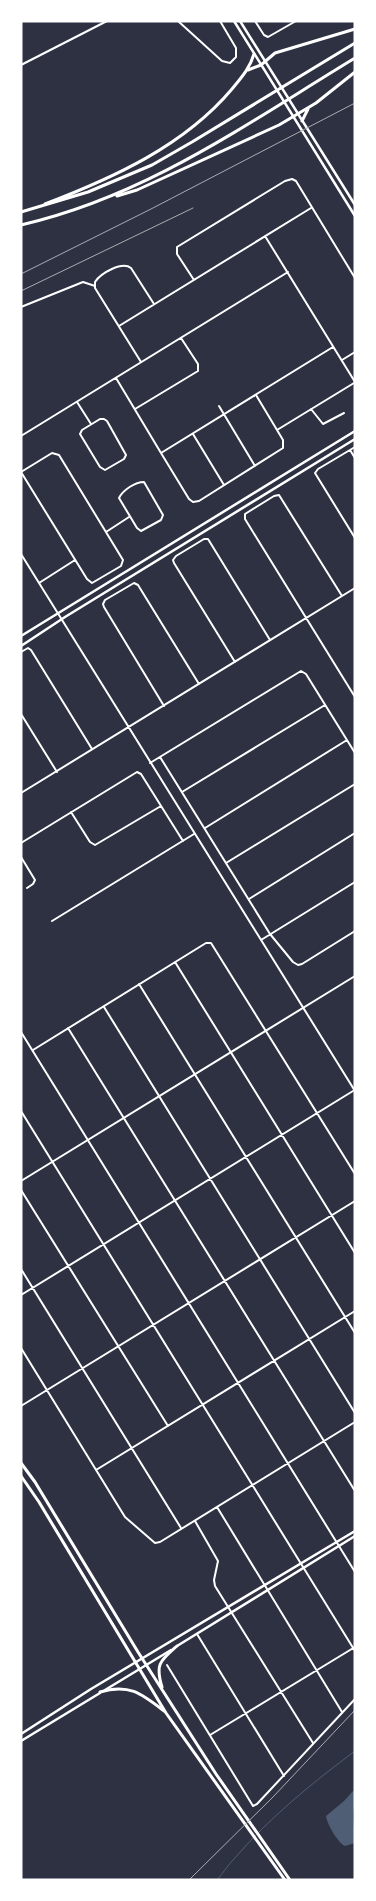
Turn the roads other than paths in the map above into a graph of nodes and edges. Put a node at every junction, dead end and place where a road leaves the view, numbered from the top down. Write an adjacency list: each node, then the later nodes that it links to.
1 (107, 21): 13 (street)
2 (178, 21): 3 (street)
3 (220, 21)
4 (234, 21): 10 (main road)
5 (240, 21): 12 (main road)
6 (255, 21): 7 (street)
7 (296, 21)
8 (355, 29): 12 (highway)
9 (355, 43): 24 (highway)
10 (254, 54): 14 (main road); 15 (highway)
11 (355, 58): 21 (highway)
12 (266, 62): 14 (highway); 18 (main road)
13 (21, 65)
14 (261, 65): 15 (highway); 19 (main road)
15 (247, 71): 24 (highway)
16 (355, 72): 17 (highway)
17 (308, 108): 18 (highway); 20 (highway)
18 (298, 114): 19 (highway); 20 (main road)
19 (294, 117): 21 (highway); 26 (main road)
20 (303, 122): 22 (main road)
21 (107, 199): 27 (highway)
22 (355, 205)
23 (312, 208): 28 (street); 30 (street); 31 (street)
24 (28, 210): 25 (highway)
25 (21, 212)
26 (355, 216)
27 (21, 225)
28 (265, 236): 29 (street); 31 (street)
29 (288, 272): 36 (street); 37 (street)
30 (355, 278)
31 (194, 280): 33 (street)
32 (95, 286): 33 (street); 34 (street); 35 (street)
33 (154, 304): 35 (street)
34 (21, 307)
35 (119, 326): 40 (street)
36 (181, 338): 40 (street); 47 (street)
37 (333, 347): 39 (street); 43 (street)
38 (355, 352): 39 (street)
39 (341, 360): 42 (street)
40 (141, 362): 41 (street)
41 (116, 378): 44 (street); 47 (street)
42 (355, 382): 46 (street)
43 (255, 395): 49 (street); 51 (street)
44 (77, 402): 50 (street); 54 (street)
45 (219, 406): 49 (street)
46 (311, 409): 48 (street); 51 (street)
47 (136, 410): 58 (street)
48 (344, 413)
49 (224, 414): 53 (street); 60 (street)
50 (91, 424): 50 (street)
51 (277, 430): 60 (street)
52 (355, 431): 71 (main road)
53 (192, 433): 58 (street); 62 (street)
54 (21, 436)
55 (355, 439): 73 (main road)
56 (355, 447): 57 (street)
57 (350, 450): 59 (street); 65 (street)
58 (161, 453): 62 (street)
59 (355, 458)
60 (256, 466): 62 (street)
61 (21, 472): 64 (street); 67 (street)
62 (224, 485)
63 (130, 516): 63 (street); 64 (street)
64 (106, 532): 67 (street)
65 (355, 538)
66 (21, 554): 68 (street)
67 (76, 560): 68 (street)
68 (39, 583): 71 (street)
69 (355, 588): 70 (street)
70 (342, 596): 72 (street); 72 (street)
71 (58, 614): 73 (street); 74 (main road)
72 (306, 618): 75 (street); 80 (street)
73 (62, 620): 76 (main road); 84 (street)
74 (21, 636)
75 (270, 640): 78 (street); 78 (street)
76 (21, 646)
77 (21, 652): 86 (street)
78 (235, 662): 79 (street)
79 (199, 684): 82 (street); 82 (street)
80 (355, 697)
81 (325, 705): 85 (street); 88 (street); 92 (street)
82 (164, 706): 84 (street)
83 (21, 714): 90 (street)
84 (128, 728): 86 (street); 89 (street)
85 (347, 740): 87 (street); 96 (street)
86 (92, 749): 90 (street)
87 (355, 753)
88 (160, 757): 89 (street); 92 (street)
89 (150, 763): 98 (street)
90 (57, 772): 93 (street)
91 (355, 784): 102 (street)
92 (182, 792): 96 (street)
93 (21, 793)
94 (161, 806): 95 (street); 95 (street); 99 (street)
95 (71, 812): 100 (street)
96 (205, 828): 102 (street)
97 (355, 833): 105 (street)
98 (195, 834): 99 (street); 109 (street)
99 (183, 841): 106 (street)
100 (21, 843)
101 (21, 857): 104 (street)
102 (226, 864): 105 (street)
103 (355, 882): 108 (street)
104 (27, 888)
105 (249, 899): 108 (street)
106 (52, 921)
107 (355, 931): 108 (street)
108 (270, 934): 109 (street)
109 (261, 940): 114 (street)
110 (175, 962): 112 (street); 116 (street); 119 (street)
111 (355, 976): 114 (street)
112 (139, 984): 113 (street); 120 (street)
113 (104, 1006): 115 (street); 122 (street)
114 (303, 1008): 116 (street); 121 (street)
115 (68, 1028): 118 (street); 125 (street)
116 (266, 1031): 119 (street); 124 (street)
117 (21, 1032): 118 (street)
118 (32, 1050): 127 (street)
119 (231, 1052): 120 (street); 126 (street)
120 (195, 1074): 122 (street); 128 (street)
121 (354, 1091): 124 (street)
122 (160, 1096): 125 (street); 131 (street)
123 (21, 1111): 129 (street)
124 (317, 1113): 126 (street); 130 (street)
125 (124, 1118): 127 (street); 135 (street)
126 (282, 1136): 128 (street); 136 (street)
127 (88, 1140): 129 (street); 137 (street)
128 (246, 1157): 131 (street); 138 (street)
129 (53, 1162): 132 (street); 139 (street)
130 (355, 1174)
131 (211, 1179): 135 (street); 141 (street)
132 (21, 1181)
133 (21, 1190): 142 (street)
134 (355, 1201): 136 (street)
135 (175, 1202): 137 (street); 144 (street)
136 (331, 1215): 138 (street); 140 (street)
137 (139, 1223): 139 (street); 147 (street)
138 (296, 1237): 141 (street); 149 (street)
139 (104, 1244): 142 (street); 150 (street)
140 (355, 1253)
141 (260, 1259): 144 (street); 152 (street)
142 (68, 1267): 145 (street); 153 (street)
143 (21, 1269): 145 (street)
144 (224, 1281): 147 (street); 155 (street)
145 (33, 1288): 146 (street); 156 (street)
146 (21, 1296)
147 (189, 1303): 150 (street); 157 (street)
148 (355, 1311): 149 (street)
149 (345, 1317): 151 (street); 152 (street)
150 (154, 1324): 153 (street); 159 (street)
151 (355, 1333)
152 (309, 1339): 155 (street); 161 (street)
153 (118, 1346): 156 (street); 163 (street)
154 (21, 1348): 158 (street)
155 (274, 1360): 157 (street); 164 (street)
156 (83, 1368): 158 (street); 165 (street)
157 (238, 1383): 159 (street); 167 (street)
158 (47, 1390): 160 (street); 168 (street)
159 (203, 1404): 163 (street); 170 (street)
160 (21, 1406)
161 (355, 1413)
162 (355, 1422): 164 (street)
163 (168, 1426): 165 (street)
164 (323, 1441): 167 (street); 171 (street)
165 (132, 1448): 168 (street); 174 (street)
166 (21, 1463): 189 (highway)
167 (288, 1463): 170 (street); 177 (street)
168 (96, 1470): 174 (street)
169 (21, 1476): 190 (highway)
170 (252, 1485): 172 (street); 179 (street)
171 (355, 1491)
172 (217, 1506): 173 (street); 182 (street)
173 (194, 1520): 174 (street); 184 (street)
174 (181, 1528)
175 (355, 1531): 177 (main road)
176 (355, 1536): 178 (main road)
177 (337, 1542): 178 (street); 179 (main road)
178 (339, 1546): 180 (main road); 181 (street)
179 (301, 1564): 180 (street); 182 (main road)
180 (303, 1567): 183 (main road); 188 (street)
181 (355, 1572)
182 (265, 1586): 183 (street); 184 (main road)
183 (268, 1590): 185 (main road); 194 (street)
184 (228, 1608): 185 (street); 189 (main road)
185 (232, 1612): 186 (main road); 197 (street)
186 (197, 1634): 187 (main road); 201 (street)
187 (177, 1646): 191 (main road); 196 (highway)
188 (354, 1649): 194 (street)
189 (142, 1659): 190 (main road); 191 (highway)
190 (134, 1663): 193 (highway); 202 (main road)
191 (146, 1665): 193 (main road); 196 (highway)
192 (167, 1665): 203 (street)
193 (138, 1670): 195 (main road); 200 (highway)
194 (317, 1670): 197 (street); 199 (street)
195 (100, 1692): 200 (highway); 204 (main road)
196 (164, 1692): 208 (highway)
197 (282, 1692): 201 (street); 205 (street)
198 (355, 1699): 199 (street)
199 (342, 1712): 205 (street)
200 (166, 1713): 207 (highway)
201 (245, 1713): 203 (street); 206 (street)
202 (21, 1734)
203 (210, 1735): 206 (street)
204 (21, 1740)
205 (313, 1743): 206 (street)
206 (284, 1776)
207 (285, 1880)
208 (290, 1880)

